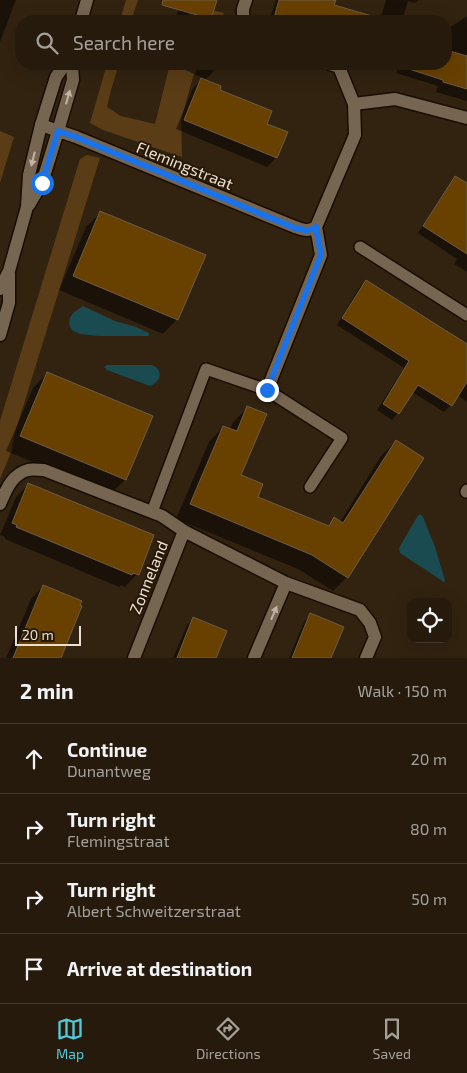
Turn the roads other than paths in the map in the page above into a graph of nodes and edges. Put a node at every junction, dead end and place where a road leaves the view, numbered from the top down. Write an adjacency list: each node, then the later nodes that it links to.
1 (87, 0): 3 (street)
2 (246, 0): 4 (street)
3 (83, 15)
4 (244, 15)
5 (61, 70): 10 (street)
6 (72, 70): 11 (street, one-way to 6)
7 (340, 70): 8 (street)
8 (354, 104): 9 (street); 13 (street)
9 (467, 118)
10 (41, 125): 11 (street, Flemingstraat); 12 (street, one-way to 12)
11 (58, 131): 12 (street); 13 (street, Flemingstraat)
12 (27, 207): 15 (street)
13 (316, 227): 19 (street)
14 (360, 247): 17 (lane)
15 (9, 271): 16 (street); 18 (street)
16 (0, 289)
17 (467, 315)
18 (0, 336)
19 (267, 390): 20 (lane); 22 (lane)
20 (310, 487)
21 (0, 504): 22 (street)
22 (152, 512): 23 (street)
23 (184, 531): 24 (street, Zonneland); 25 (street, Zonneland)
24 (286, 583): 26 (street, one-way to 24); 27 (street, Zonneland)
25 (134, 658)
26 (254, 658)
27 (366, 658)

